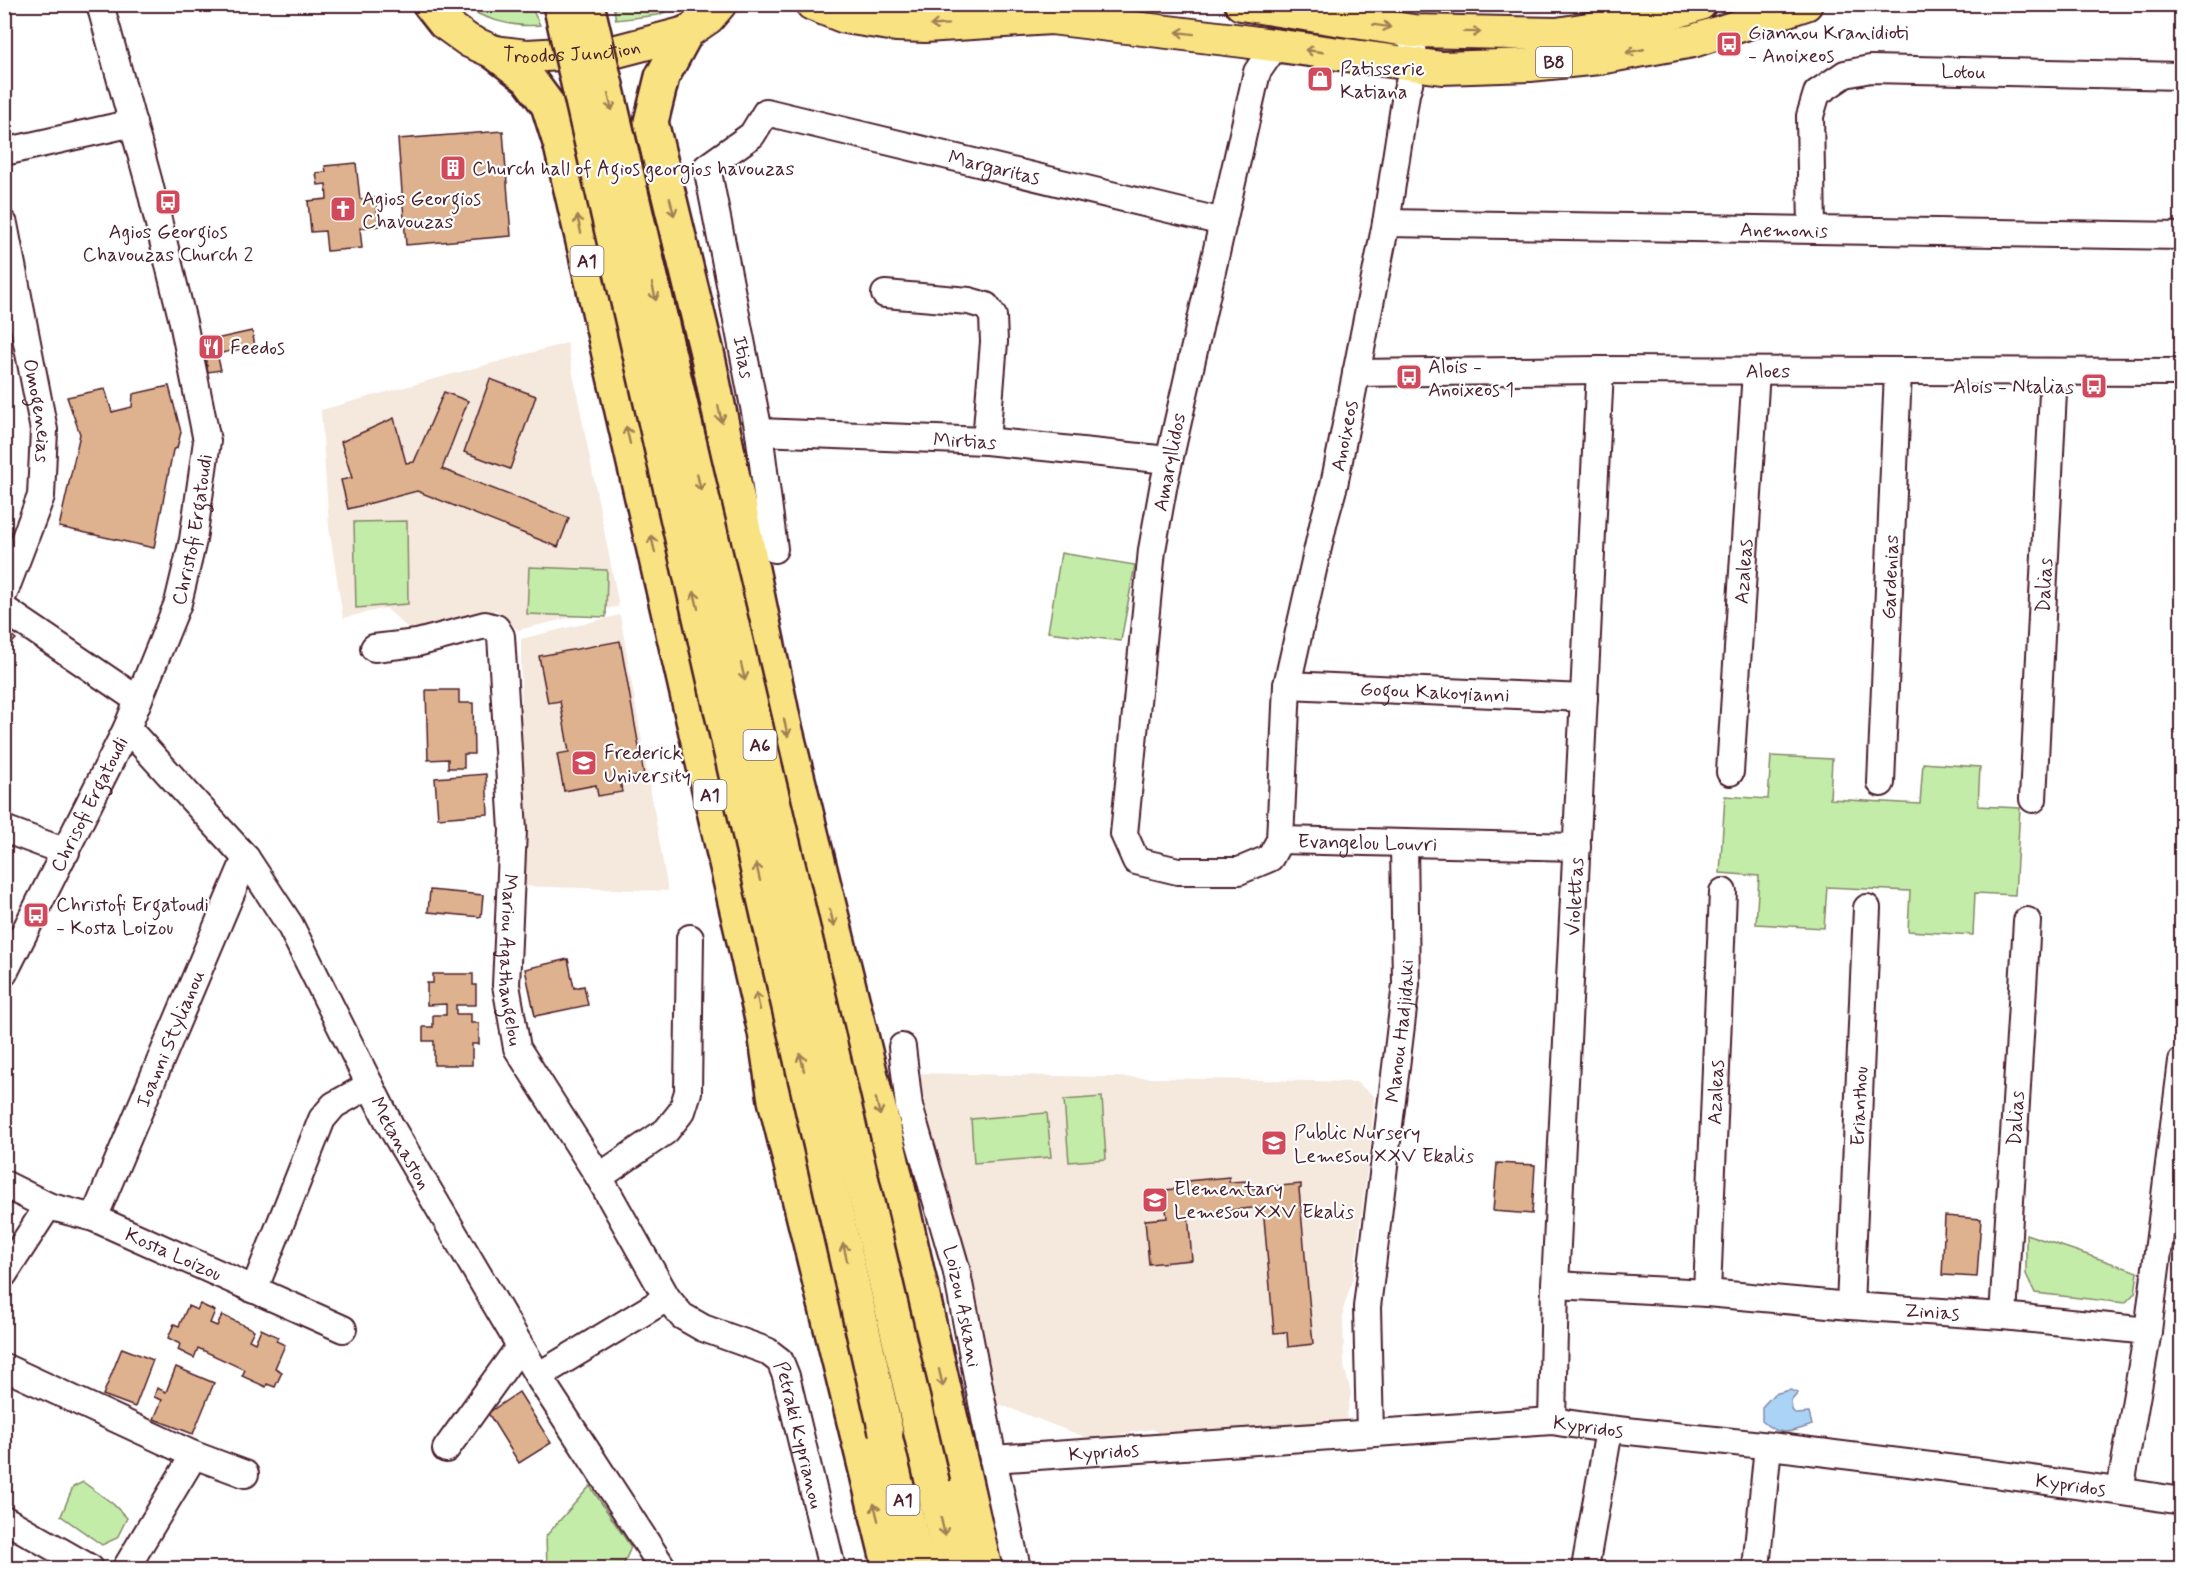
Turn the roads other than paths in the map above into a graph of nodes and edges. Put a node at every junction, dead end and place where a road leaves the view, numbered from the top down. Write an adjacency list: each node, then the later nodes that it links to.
1 (100, 4): 17 (street, Christofi Ergatoudi)
2 (429, 4): 12 (main road, Troodos Junction)
3 (560, 4): 81 (highway, A6, one-way to 3, bridge)
4 (587, 4): 88 (highway, A6, one-way to 88, bridge)
5 (720, 4): 11 (main road, Troodos Junction)
6 (812, 4): 13 (main road, B8, one-way to 6)
7 (1241, 4): 10 (main road, B8, one-way to 10)
8 (1700, 4): 10 (main road, B8, one-way to 8)
9 (1806, 4): 14 (main road, B8, one-way to 14)
10 (1413, 31): 14 (street, Anoixeos)
11 (686, 33): 12 (main road, Troodos Junction); 62 (highway, one-way to 62)
12 (495, 52): 61 (highway, A1, one-way to 12)
13 (1267, 57): 14 (main road, B8, one-way to 13); 19 (street, Amaryllidos)
14 (1414, 65): 20 (street, Anoixeos)
15 (2181, 76): 22 (street, Lotou)
16 (766, 112): 19 (street, Margaritas); 32 (street, Itias)
17 (133, 123): 18 (street); 41 (street, Christofi Ergatoudi)
18 (4, 152)
19 (1223, 222): 34 (street, Amaryllidos)
20 (1386, 223): 22 (street, Anemonis); 31 (street, Anoixeos)
21 (4, 224): 25 (street, Omogeneias)
22 (1812, 229): 23 (street, Anemonis)
23 (2181, 236)
24 (885, 294): 33 (street)
25 (13, 312): 36 (street, Omogeneias)
26 (1600, 370): 27 (street, Aloes); 31 (street, Aloes); 40 (street, Violettas)
27 (1756, 371): 28 (street, Aloes); 43 (street, Azaleas)
28 (1898, 371): 29 (street, Aloes); 44 (street, Gardenias)
29 (2055, 372): 30 (street, Aloes); 45 (street, Dalias)
30 (2181, 372)
31 (1356, 373): 39 (street, Anoixeos)
32 (759, 432): 33 (street, Mirtias); 35 (street, Itias)
33 (986, 441): 34 (street, Mirtias)
34 (1168, 460): 52 (street, Amaryllidos)
35 (774, 549)
36 (4, 593)
37 (4, 609): 41 (street)
38 (374, 648): 63 (street, Mariou Agathangelou)
39 (1287, 685): 40 (street, Gogou Kakoyianni); 47 (street, Anoixeos)
40 (1584, 698): 49 (street, Violettas)
41 (138, 700): 42 (street, Chrisofi Ergatoudi)
42 (127, 728): 50 (street, Chrisofi Ergatoudi); 51 (street, Metanaston)
43 (1730, 772)
44 (1881, 783)
45 (2033, 799)
46 (4, 829): 50 (street)
47 (1280, 840): 48 (street, Evangelou Louvri); 52 (street, Evangelou Louvri)
48 (1404, 844): 49 (street, Evangelou Louvri); 82 (street, Manou Hadjidaki)
49 (1577, 847): 68 (street, Violettas)
50 (66, 852): 57 (street, Chrisofi Ergatoudi)
51 (246, 858): 60 (street, Metanaston); 66 (street, Ioanni Stylianou)
52 (1136, 861)
53 (1723, 892): 70 (street, Azaleas)
54 (1867, 908): 72 (street, Erianthou)
55 (2027, 921): 73 (street, Dalias)
56 (690, 938): 63 (street)
57 (4, 973)
58 (902, 1047): 86 (street, Loizou Askani)
59 (2181, 1061): 75 (street)
60 (369, 1085): 69 (street); 76 (street, Metanaston)
61 (775, 1100): 81 (highway); 96 (highway, one-way to 61)
62 (891, 1157): 88 (highway); 99 (highway, one-way to 99)
63 (599, 1177): 71 (street, Mariou Agathangelou)
64 (4, 1184): 65 (street, Kosta Loizou)
65 (48, 1206): 66 (street, Kosta Loizou); 67 (street)
66 (94, 1218): 69 (street, Kosta Loizou)
67 (4, 1274)
68 (1555, 1285): 70 (street, Zinias); 79 (street, Violettas)
69 (254, 1290): 74 (street, Kosta Loizou)
70 (1707, 1293): 72 (street, Zinias)
71 (667, 1298): 78 (street); 95 (street, Petraki Kyprianou)
72 (1850, 1306): 73 (street, Zinias)
73 (2003, 1316): 75 (street, Zinias)
74 (343, 1329)
75 (2148, 1331): 89 (street)
76 (520, 1346): 78 (street, Metanaston); 84 (street)
77 (4, 1367): 85 (street)
78 (538, 1376): 94 (street, Metanaston)
79 (1552, 1421): 80 (street, Kypridos); 82 (street, Kypridos)
80 (1609, 1430): 83 (street, Kypridos); 101 (street)
81 (886, 1432): 97 (highway, A1)
82 (1370, 1433): 86 (street, Kypridos)
83 (1768, 1446): 89 (street, Kypridos); 102 (street)
84 (446, 1449)
85 (194, 1455): 87 (street); 93 (street)
86 (993, 1459): 100 (street, Loizou Askani)
87 (245, 1474)
88 (933, 1485): 98 (highway, A1, one-way to 98)
89 (2120, 1491): 90 (street, Kypridos)
90 (2181, 1501)
91 (4, 1519): 92 (street)
92 (90, 1569)
93 (126, 1569)
94 (663, 1569)
95 (832, 1569)
96 (890, 1569)
97 (919, 1569)
98 (952, 1569)
99 (986, 1569)
100 (1017, 1569)
101 (1585, 1569)
102 (1756, 1569)

